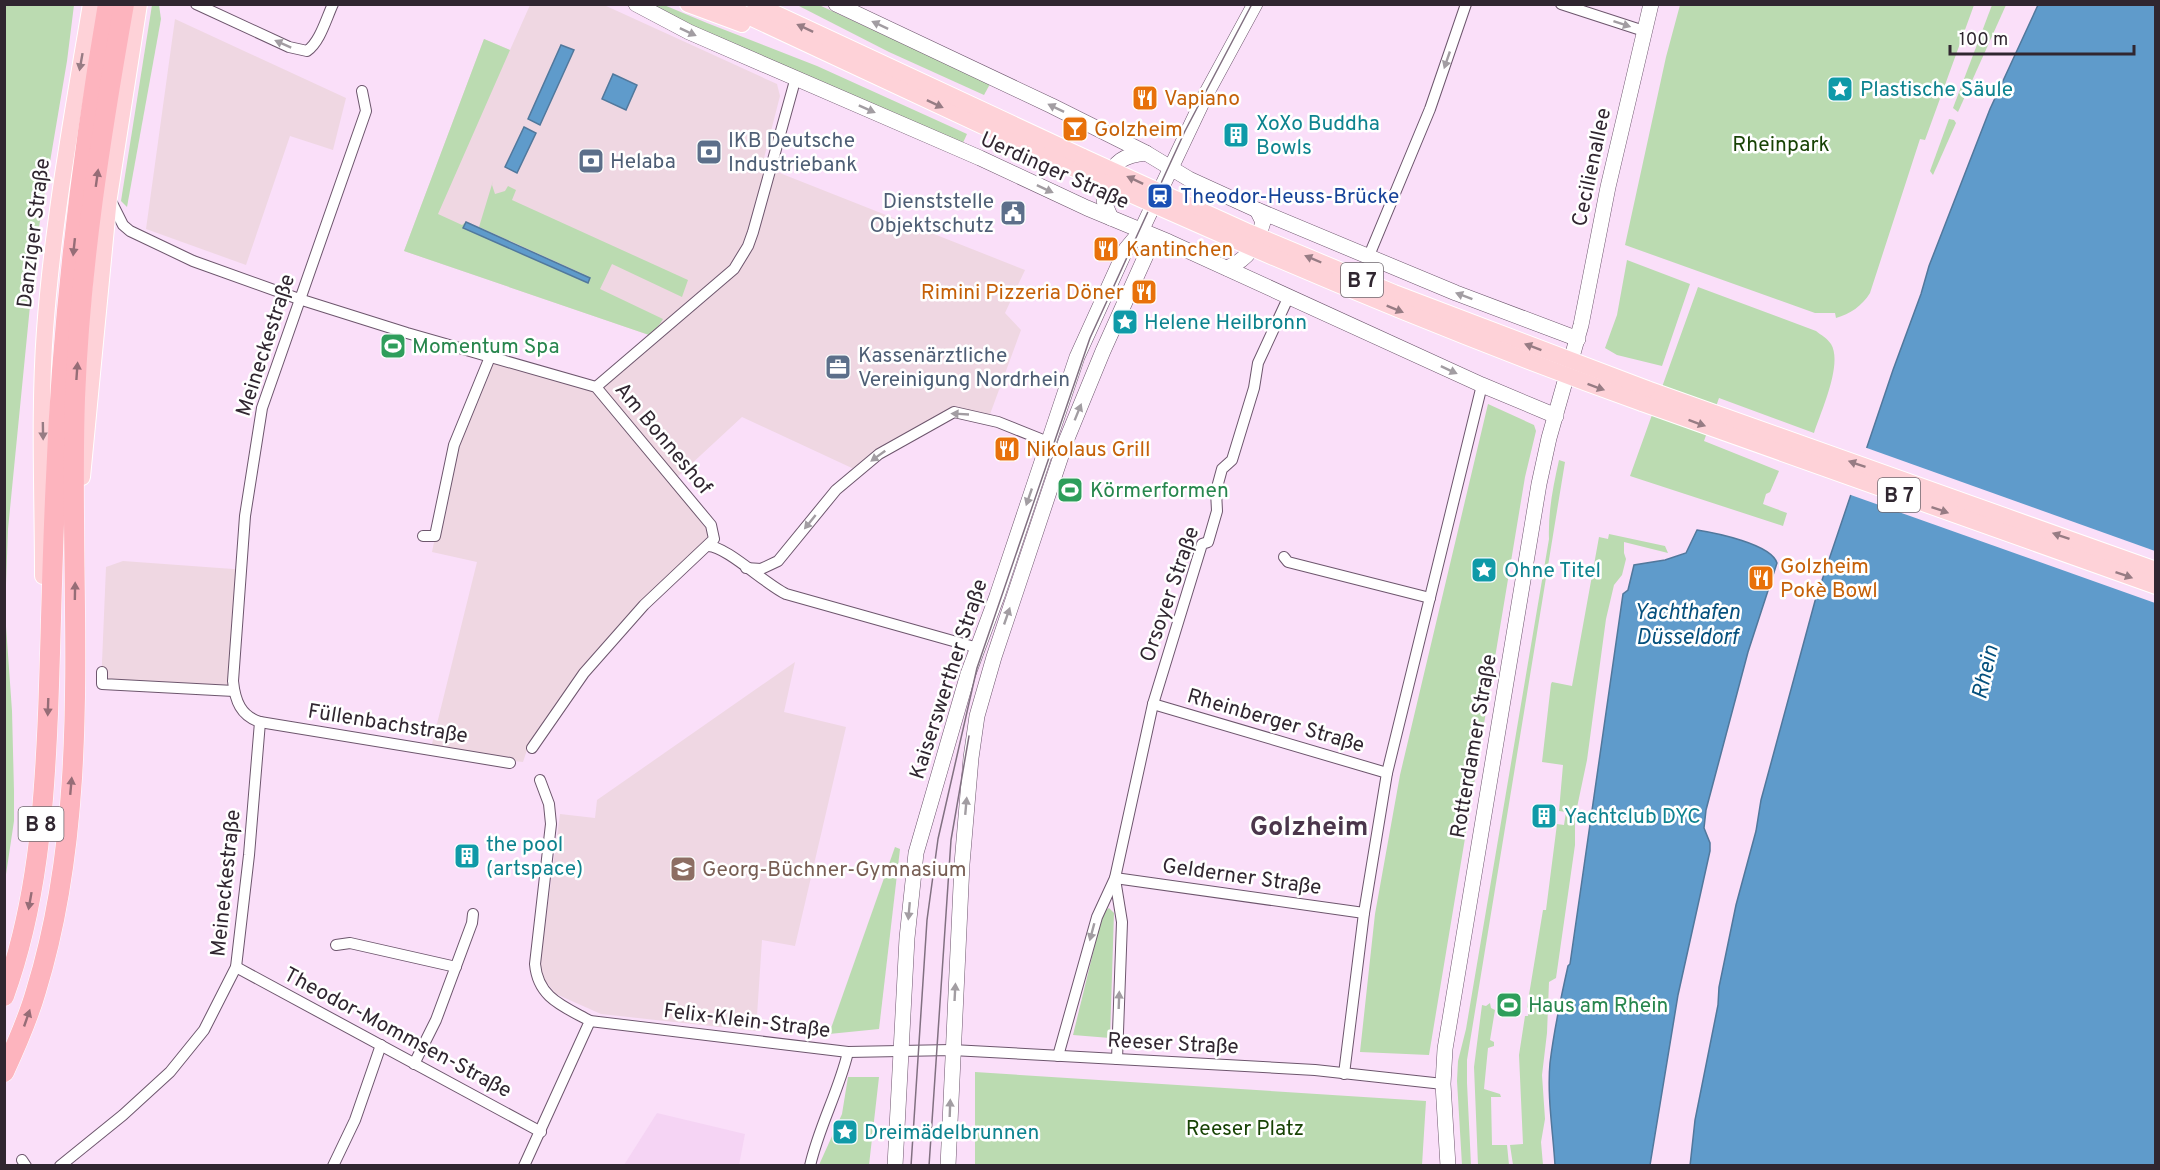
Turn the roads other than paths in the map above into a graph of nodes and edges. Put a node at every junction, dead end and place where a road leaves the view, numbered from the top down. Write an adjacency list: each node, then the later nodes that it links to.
1 (91, 4): 49 (main road, Danziger Straße, one-way to 49)
2 (108, 4): 21 (highway, Danziger Straße)
3 (124, 4): 21 (highway, Danziger Straße)
4 (139, 4): 26 (main road, Danziger Straße)
5 (196, 4): 6 (street, one-way to 5)
6 (333, 4)
7 (636, 4): 20 (street, Uerdinger Straße, one-way to 20)
8 (688, 4): 19 (main road)
9 (722, 4): 19 (main road, B 7)
10 (756, 4): 17 (main road, B 7)
11 (766, 4): 17 (main road)
12 (836, 4): 23 (street, one-way to 12)
13 (1255, 4): 25 (street, Kaiserswerther Straße)
14 (1466, 4): 30 (street, one-way to 30)
15 (1561, 4): 18 (street, one-way to 18)
16 (1651, 4): 18 (street, Cecilienallee)
17 (784, 18): 24 (main road, B 7, one-way to 17)
18 (1644, 31): 34 (street, Cecilienallee)
19 (806, 44): 24 (main road, B 7, one-way to 24)
20 (796, 77): 28 (street, Uerdinger Straße, one-way to 28); 37 (street)
21 (102, 85): 43 (highway, Danziger Straße, one-way to 21); 49 (highway, Danziger Straße, one-way to 49)
22 (362, 91): 33 (street, Meineckestraße)
23 (1146, 153): 25 (street); 28 (street)
24 (1080, 163): 38 (main road, B 7, bridge)
25 (1171, 168): 27 (street); 29 (street, Kaiserswerther Straße)
26 (109, 197): 33 (street, Am Bonneshof); 43 (main road, Danziger Straße)
27 (1257, 210): 30 (street); 31 (street)
28 (1111, 218): 29 (street, Uerdinger Straße)
29 (1141, 231): 31 (street, Uerdinger Straße); 40 (street, Kaiserswerther Straße); 68 (street, Kaiserswerther Straße, one-way to 29)
30 (1368, 258): 34 (street, one-way to 30)
31 (1227, 268): 32 (street, Uerdinger Straße)
32 (1289, 297): 36 (street, Uerdinger Straße, one-way to 36); 53 (street, Orsoyer Straße)
33 (299, 299): 35 (street, Am Bonneshof); 52 (street, Meineckestraße)
34 (1578, 339): 39 (street, Rotterdamer Straße)
35 (490, 357): 37 (street, Am Bonneshof); 41 (street)
36 (1482, 385): 39 (street, Uerdinger Straße); 48 (street)
37 (596, 387): 42 (street, Am Bonneshof)
38 (1645, 396): 46 (main road, B 7, one-way to 38); 47 (main road, B 7, one-way to 47)
39 (1556, 416): 76 (street, Rotterdamer Straße)
40 (1048, 442): 45 (street, one-way to 45); 50 (street, Kaiserswerther Straße, one-way to 50)
41 (423, 536)
42 (708, 546): 45 (street); 55 (street)
43 (75, 556): 74 (highway, Danziger Straße / B 8, one-way to 43)
44 (1284, 557): 48 (street)
45 (746, 568): 50 (street)
46 (2156, 570)
47 (2156, 586)
48 (1430, 598): 57 (street)
49 (50, 648): 65 (highway, Danziger Straße / B 8, one-way to 65)
50 (978, 648): 70 (street, Kaiserswerther Straße, one-way to 70)
51 (102, 672): 52 (street)
52 (234, 692): 54 (street, Meineckestraße)
53 (1153, 704): 57 (street, Rheinberger Straße); 59 (street, Orsoyer Straße)
54 (260, 722): 56 (street, Füllenbachstraße); 63 (street, Meineckestraße)
55 (532, 748)
56 (510, 762)
57 (1387, 773): 60 (street)
58 (540, 780): 66 (street)
59 (1115, 878): 60 (street, Gelderner Straße); 71 (street, Orsoyer Straße, one-way to 71); 72 (street, Orsoyer Straße, one-way to 59)
60 (1364, 913): 75 (street)
61 (473, 914): 64 (street)
62 (336, 945): 64 (street)
63 (236, 967): 67 (street, Theodor-Mommsen-Straße); 78 (street, Meineckestraße)
64 (456, 967): 73 (street)
65 (4, 996)
66 (590, 1021): 69 (street, Felix-Klein-Straße); 77 (street)
67 (381, 1045): 73 (street, Theodor-Mommsen-Straße); 79 (street)
68 (952, 1050): 70 (street, Reeser Straße); 71 (street, Reeser Straße); 83 (street, Kaiserswerther Straße, one-way to 68)
69 (848, 1052): 70 (street, Felix-Klein-Straße); 81 (street)
70 (900, 1052): 82 (street, Kaiserswerther Straße)
71 (1058, 1056): 72 (street, Reeser Straße)
72 (1117, 1059): 75 (street, Reeser Straße)
73 (414, 1064): 77 (street, Theodor-Mommsen-Straße)
74 (4, 1072)
75 (1344, 1074): 76 (street, Reeser Straße)
76 (1443, 1084): 84 (street, Rotterdamer Straße)
77 (541, 1132): 80 (street)
78 (60, 1166)
79 (333, 1166)
80 (524, 1166)
81 (810, 1166)
82 (895, 1166)
83 (948, 1166)
84 (1448, 1166)

